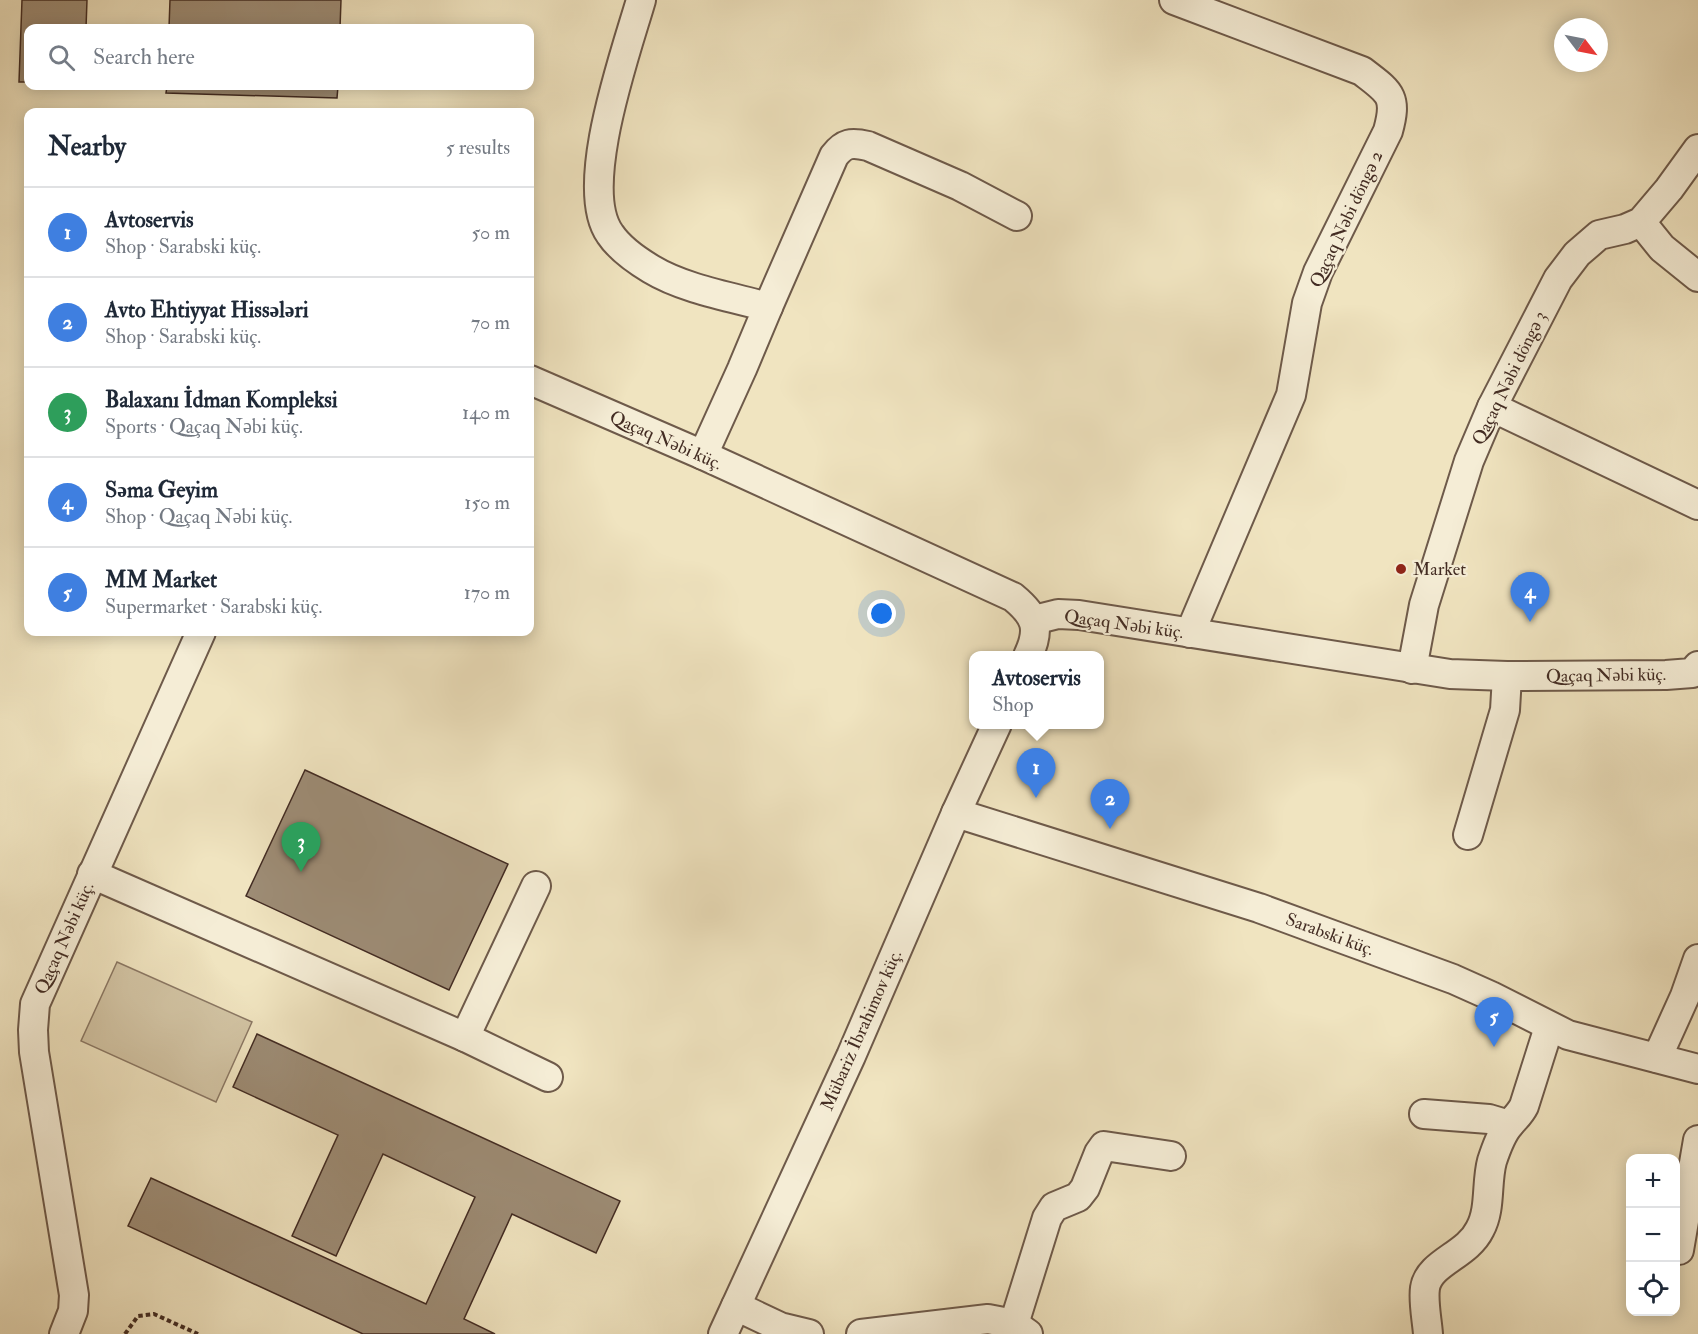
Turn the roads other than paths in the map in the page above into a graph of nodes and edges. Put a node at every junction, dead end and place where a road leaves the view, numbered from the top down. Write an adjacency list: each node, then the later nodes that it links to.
1 (641, 0): 7 (street)
2 (1174, 0): 13 (street, Qaçaq Nəbi döngə 2)
3 (1698, 149): 5 (street)
4 (1017, 216): 7 (street)
5 (1641, 222): 6 (street); 9 (street, Qaçaq Nəbi döngə 3)
6 (1698, 277)
7 (768, 307): 10 (street)
8 (534, 382): 10 (street, Qaçaq Nəbi küç.)
9 (1492, 407): 11 (street); 17 (street, Qaçaq Nəbi döngə 3)
10 (703, 455): 12 (street, Qaçaq Nəbi küç.)
11 (1698, 505)
12 (1034, 620): 13 (street, Qaçaq Nəbi küç.); 15 (street)
13 (1190, 633): 17 (street, Qaçaq Nəbi küç.)
14 (199, 636): 22 (street, Qaçaq Nəbi küç.)
15 (1030, 651)
16 (1698, 666): 18 (street, Qaçaq Nəbi küç.)
17 (1412, 669): 18 (street, Qaçaq Nəbi küç.)
18 (1507, 676): 21 (street)
19 (995, 729): 20 (street, Mübariz İbrahimov küç.)
20 (956, 813): 25 (street, Sarabski küç.); 35 (street, Mübariz İbrahimov küç.)
21 (1468, 835)
22 (92, 874): 26 (street); 37 (street, Qaçaq Nəbi küç.)
23 (536, 886): 26 (street)
24 (1698, 959): 27 (street)
25 (1549, 1027): 27 (street, Sarabski küç.); 31 (street)
26 (465, 1037): 29 (street)
27 (1657, 1058): 28 (street, Sarabski küç.)
28 (1698, 1069)
29 (548, 1077)
30 (1425, 1114): 31 (street)
31 (1509, 1125): 41 (street)
32 (1698, 1140): 34 (street)
33 (1172, 1156): 36 (street)
34 (1680, 1244)
35 (736, 1306): 38 (street, Mübariz İbrahimov küç.); 39 (street)
36 (1021, 1329): 40 (street)
37 (70, 1333)
38 (723, 1334)
39 (809, 1334)
40 (861, 1334)
41 (1428, 1334)

